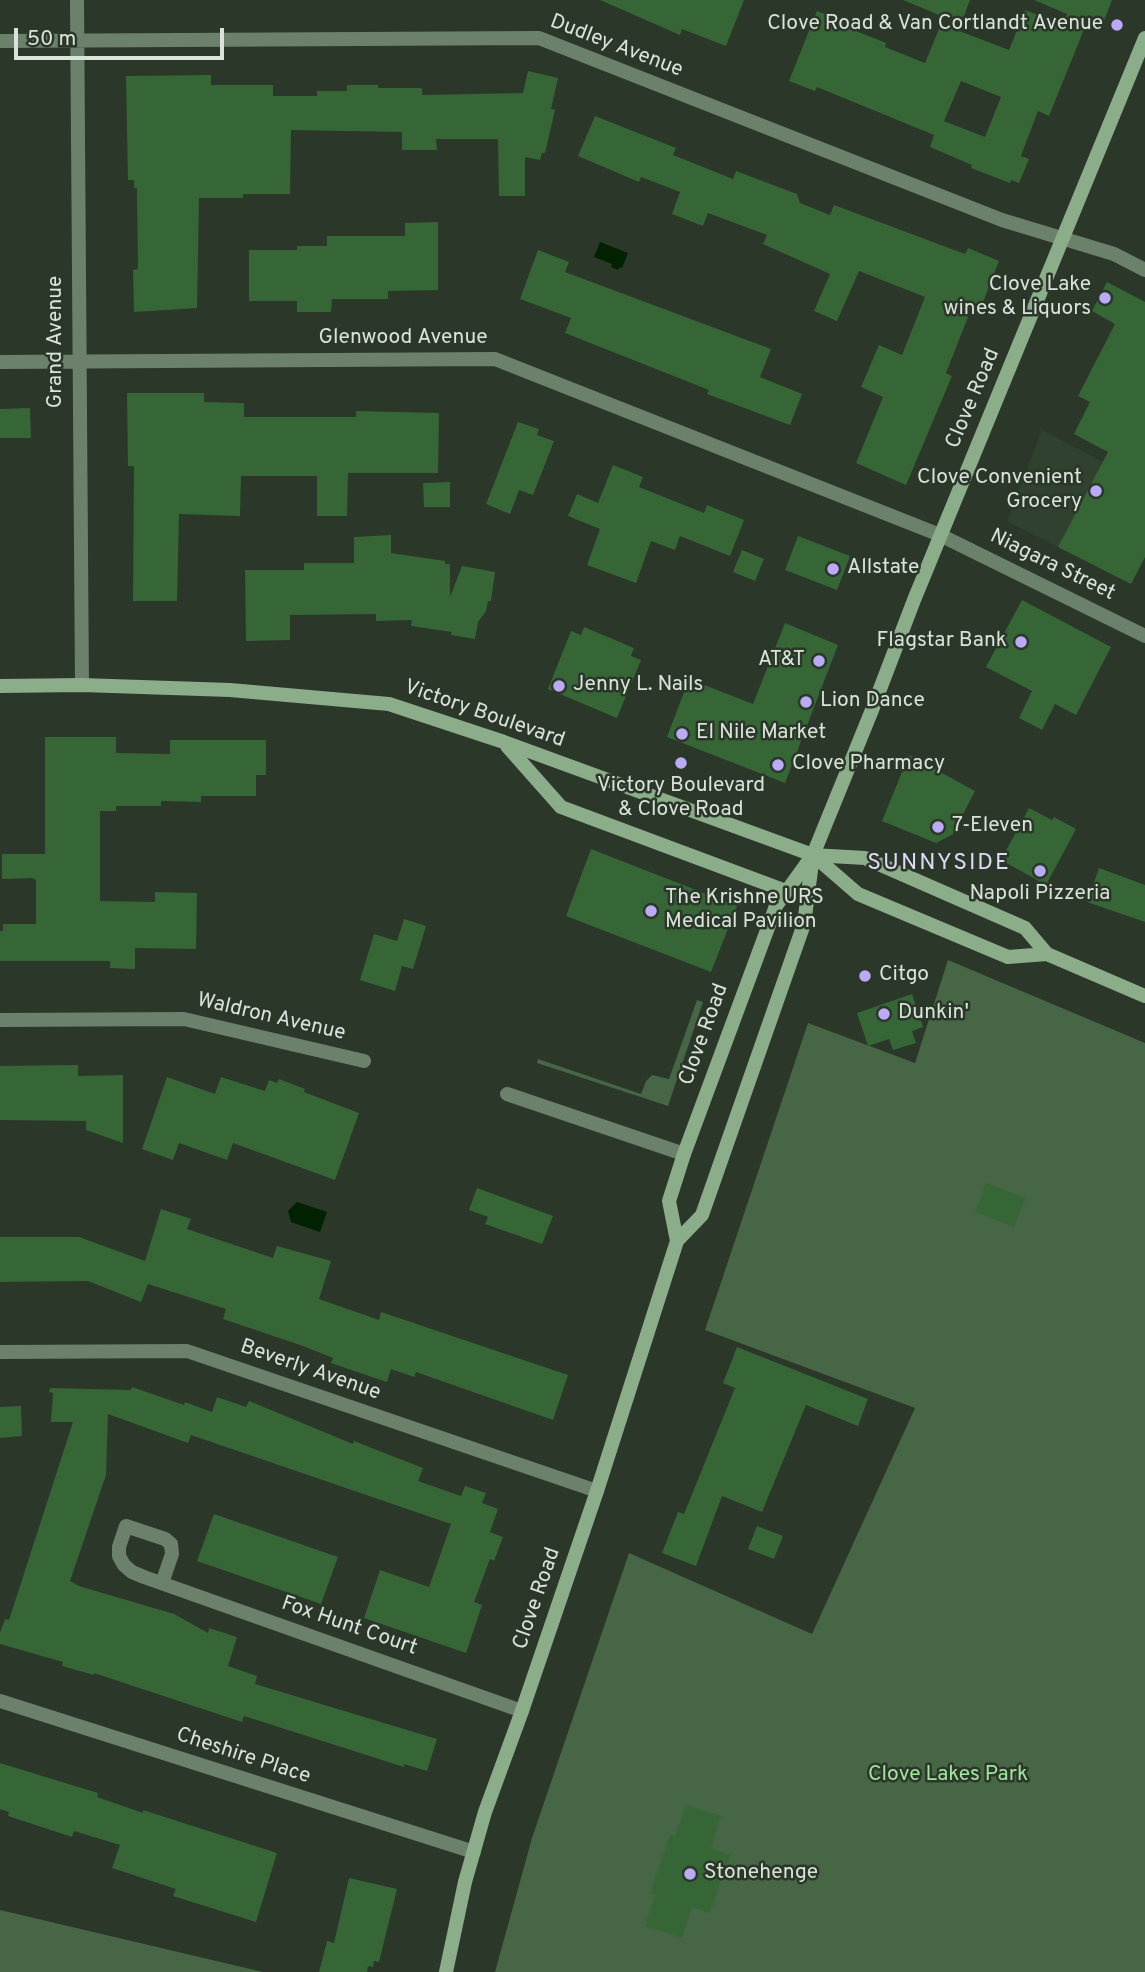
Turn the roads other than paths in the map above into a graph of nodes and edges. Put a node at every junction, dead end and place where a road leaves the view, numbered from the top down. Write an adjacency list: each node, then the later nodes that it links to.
1 (77, 0): 3 (street, Grand Avenue)
2 (1145, 38): 5 (main road, Clove Road)
3 (77, 40): 4 (street, Dudley Avenue); 5 (street, Dudley Avenue); 7 (street, Grand Avenue)
4 (0, 41)
5 (1064, 239): 6 (street, Dudley Avenue); 9 (main road, Clove Road)
6 (1145, 270)
7 (78, 361): 8 (street, Glenwood Avenue); 9 (street, Glenwood Avenue); 11 (street, Grand Avenue)
8 (0, 362)
9 (940, 535): 10 (street, Niagara Street); 14 (main road, Clove Road)
10 (1145, 636)
11 (82, 685): 12 (main road, Victory Boulevard); 13 (main road, Victory Boulevard)
12 (0, 686)
13 (504, 742): 14 (main road, Victory Boulevard); 15 (main road)
14 (813, 855): 15 (main road, Clove Road); 16 (main road, Victory Boulevard); 16 (main road, Victory Boulevard); 22 (main road, Clove Road)
15 (786, 891): 21 (main road, Clove Road)
16 (1046, 954): 17 (main road, Victory Boulevard)
17 (1145, 996)
18 (0, 1020): 19 (street, Waldron Avenue)
19 (364, 1061)
20 (507, 1094): 21 (street)
21 (684, 1154): 22 (main road, Clove Road)
22 (677, 1241): 24 (main road, Clove Road)
23 (0, 1352): 24 (street, Beverly Avenue)
24 (597, 1491): 27 (main road, Clove Road)
25 (162, 1583): 27 (street, Fox Hunt Court)
26 (0, 1701): 28 (street, Cheshire Place)
27 (522, 1711): 28 (main road, Clove Road)
28 (474, 1852): 29 (main road, Clove Road)
29 (446, 1972)

